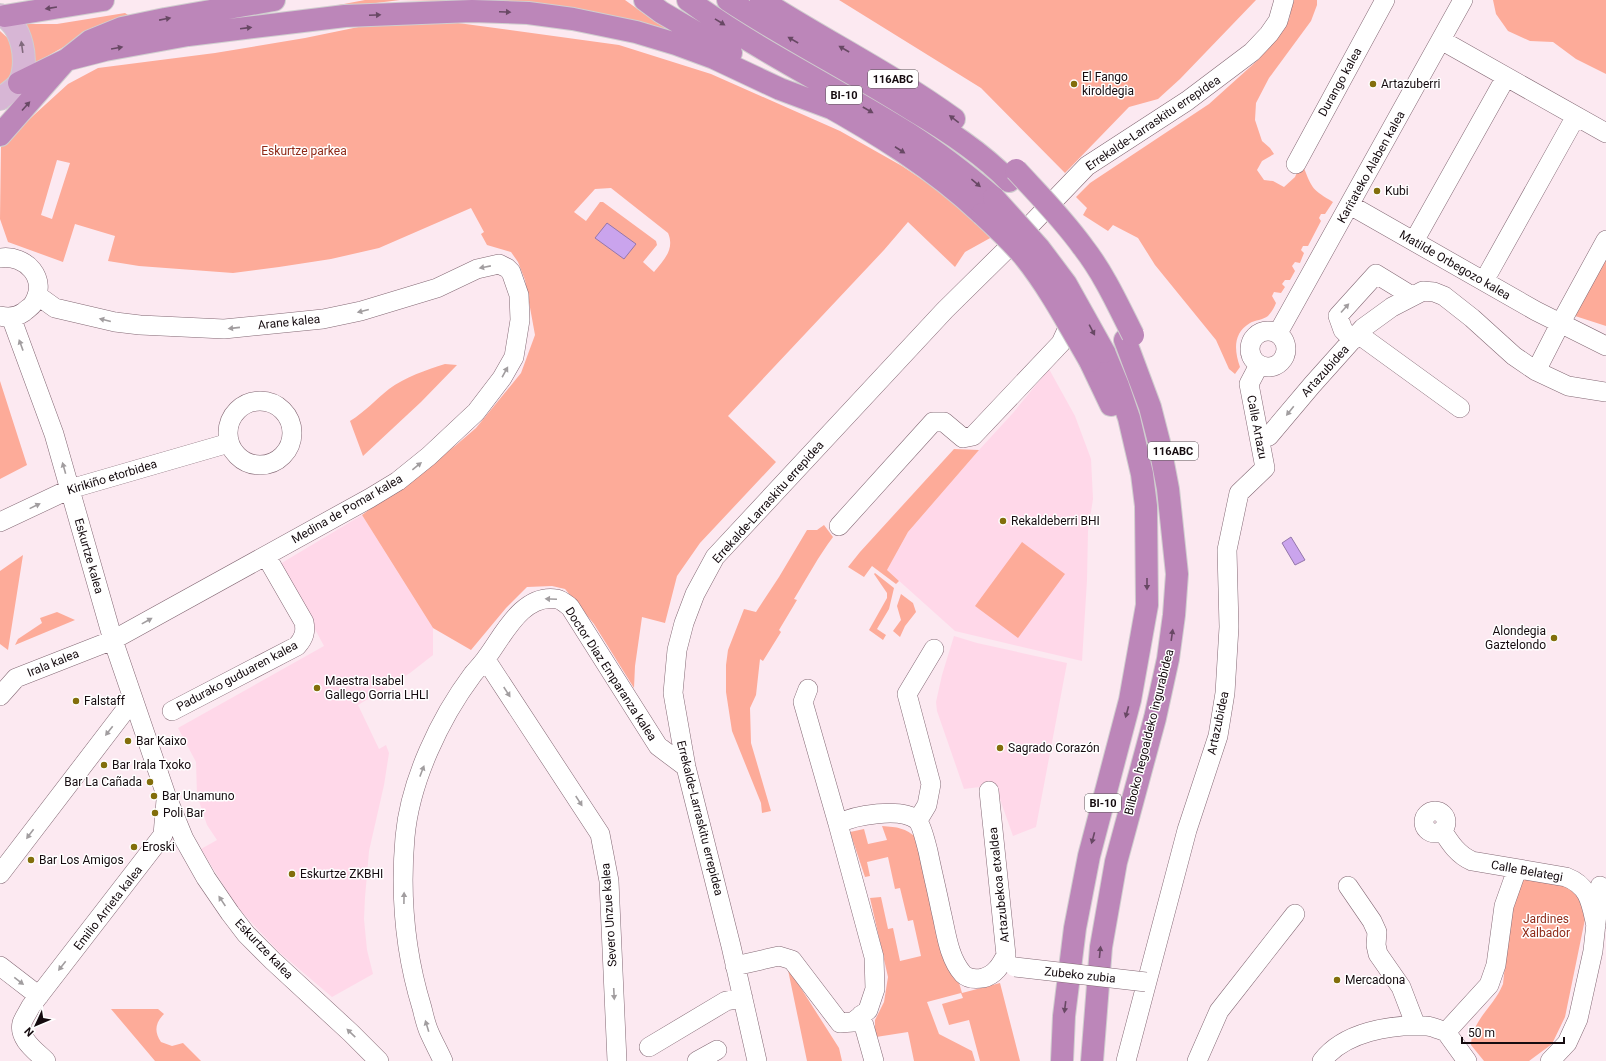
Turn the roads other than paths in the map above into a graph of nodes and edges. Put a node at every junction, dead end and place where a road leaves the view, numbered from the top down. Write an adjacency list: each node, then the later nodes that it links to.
1 (103, 0): 10 (highway, one-way to 10)
2 (274, 0): 12 (highway, one-way to 2)
3 (645, 0): 16 (highway)
4 (688, 0): 23 (highway, BI-10, one-way to 23)
5 (728, 0): 21 (highway, Bilboko hegoaldeko ingurabidea / BI-10, one-way to 5)
6 (761, 0): 21 (highway, 116ABC, one-way to 6)
7 (1284, 0): 26 (street, Errekalde-Larraskitu errepidea)
8 (1385, 0): 20 (street, Durango kalea)
9 (1463, 0): 11 (street, Karitateko Alaben kalea)
10 (7, 12): 14 (main road, one-way to 10)
11 (1441, 40): 13 (street); 22 (street, Karitateko Alaben kalea)
12 (66, 60): 14 (highway); 16 (highway, one-way to 16); 19 (highway, one-way to 12)
13 (1506, 78): 17 (street); 24 (street, Matilde Orbegozo kalea)
14 (19, 83): 15 (main road)
15 (0, 99)
16 (831, 108): 23 (highway, one-way to 23)
17 (1576, 116): 18 (street); 28 (street, Matilde Orbegozo kalea)
18 (1606, 133)
19 (0, 134)
20 (1296, 164)
21 (1013, 176): 88 (highway, Bilboko hegoaldeko ingurabidea / BI-10, one-way to 21)
22 (1350, 205): 33 (street, Matilde Orbegozo kalea); 34 (street, Karitateko Alaben kalea)
23 (988, 206): 87 (highway, BI-10, one-way to 87, bridge)
24 (1418, 234)
25 (1606, 240): 33 (street)
26 (1014, 242): 46 (street); 55 (street, Errekalde-Larraskitu errepidea)
27 (4, 253): 29 (street)
28 (1489, 272)
29 (37, 295): 30 (street, Arane kalea, one-way to 29); 32 (street)
30 (519, 295): 47 (street, Medina de Pomar kalea, one-way to 30)
31 (1412, 296): 35 (street, Artazubidea); 35 (street, Artazubidea, one-way to 31); 38 (street, Artazubidea)
32 (6, 316): 44 (street, Eskurtze kalea, one-way to 32)
33 (1562, 320): 36 (street, Matilde Orbegozo kalea); 38 (street)
34 (1278, 333): 37 (street); 37 (street)
35 (1355, 337): 40 (street, Artazubidea); 41 (street, Artazubidea, one-way to 41)
36 (1606, 346)
37 (1259, 365): 41 (street, Calle Artazu)
38 (1536, 371): 39 (street, Artazubidea)
39 (1606, 392)
40 (1460, 408)
41 (1260, 440): 43 (street, Calle Artazu)
42 (229, 443): 44 (street, Kirikiño etorbidea)
43 (1265, 468): 72 (street, Artazubidea)
44 (70, 489): 45 (street, Kirikiño etorbidea, one-way to 44); 48 (street, Eskurtze kalea)
45 (0, 522)
46 (839, 526)
47 (266, 556): 48 (street, Medina de Pomar kalea, one-way to 47); 54 (street, Padurako guduaren kalea)
48 (113, 640): 52 (street, Irala kalea); 53 (street, Eskurtze kalea)
49 (934, 648): 58 (street)
50 (486, 660): 55 (street, Doctor Diaz Emparanza kalea, one-way to 50); 82 (street, Doctor Diaz Emparanza kalea, one-way to 50); 83 (street, Severo Unzue kalea, one-way to 83)
51 (808, 689): 59 (street)
52 (0, 696)
53 (133, 700): 57 (street, Eskurtze kalea); 63 (street, one-way to 63)
54 (172, 711)
55 (686, 767): 70 (street, Errekalde-Larraskitu errepidea)
56 (989, 791): 58 (street, Artazubekoa etxaldea)
57 (166, 795): 61 (street, Eskurtze kalea); 62 (street, Eskurtze kalea)
58 (918, 820): 59 (street)
59 (838, 824): 75 (street)
60 (1442, 830): 68 (street, Calle Belategi)
61 (163, 835): 62 (street); 73 (street, Emilio Arrieta kalea, one-way to 73)
62 (184, 839): 81 (street, Eskurtze kalea, one-way to 62)
63 (0, 874)
64 (1515, 875): 77 (street)
65 (1348, 886): 76 (street)
66 (1600, 886): 68 (street, Calle Belategi)
67 (1295, 914): 90 (street)
68 (1596, 926): 93 (street, Calle Belategi)
69 (0, 966): 73 (street, one-way to 73)
70 (736, 966): 74 (street, Errekalde-Larraskitu errepidea); 75 (street)
71 (1015, 967): 72 (street, Zubeko zubia, bridge)
72 (1146, 982): 89 (street, Artazubidea)
73 (39, 996): 80 (street, Emilio Arrieta kalea)
74 (743, 998): 78 (street); 85 (street, Errekalde-Larraskitu errepidea)
75 (861, 1015): 86 (street)
76 (1416, 1026): 77 (street); 91 (street)
77 (1446, 1032): 92 (street)
78 (649, 1048)
79 (717, 1050): 84 (street)
80 (46, 1061)
81 (379, 1061)
82 (443, 1061)
83 (617, 1061)
84 (697, 1061)
85 (757, 1061)
86 (874, 1061)
87 (1062, 1061)
88 (1092, 1061)
89 (1126, 1061)
90 (1196, 1061)
91 (1322, 1061)
92 (1467, 1061)
93 (1550, 1061)

